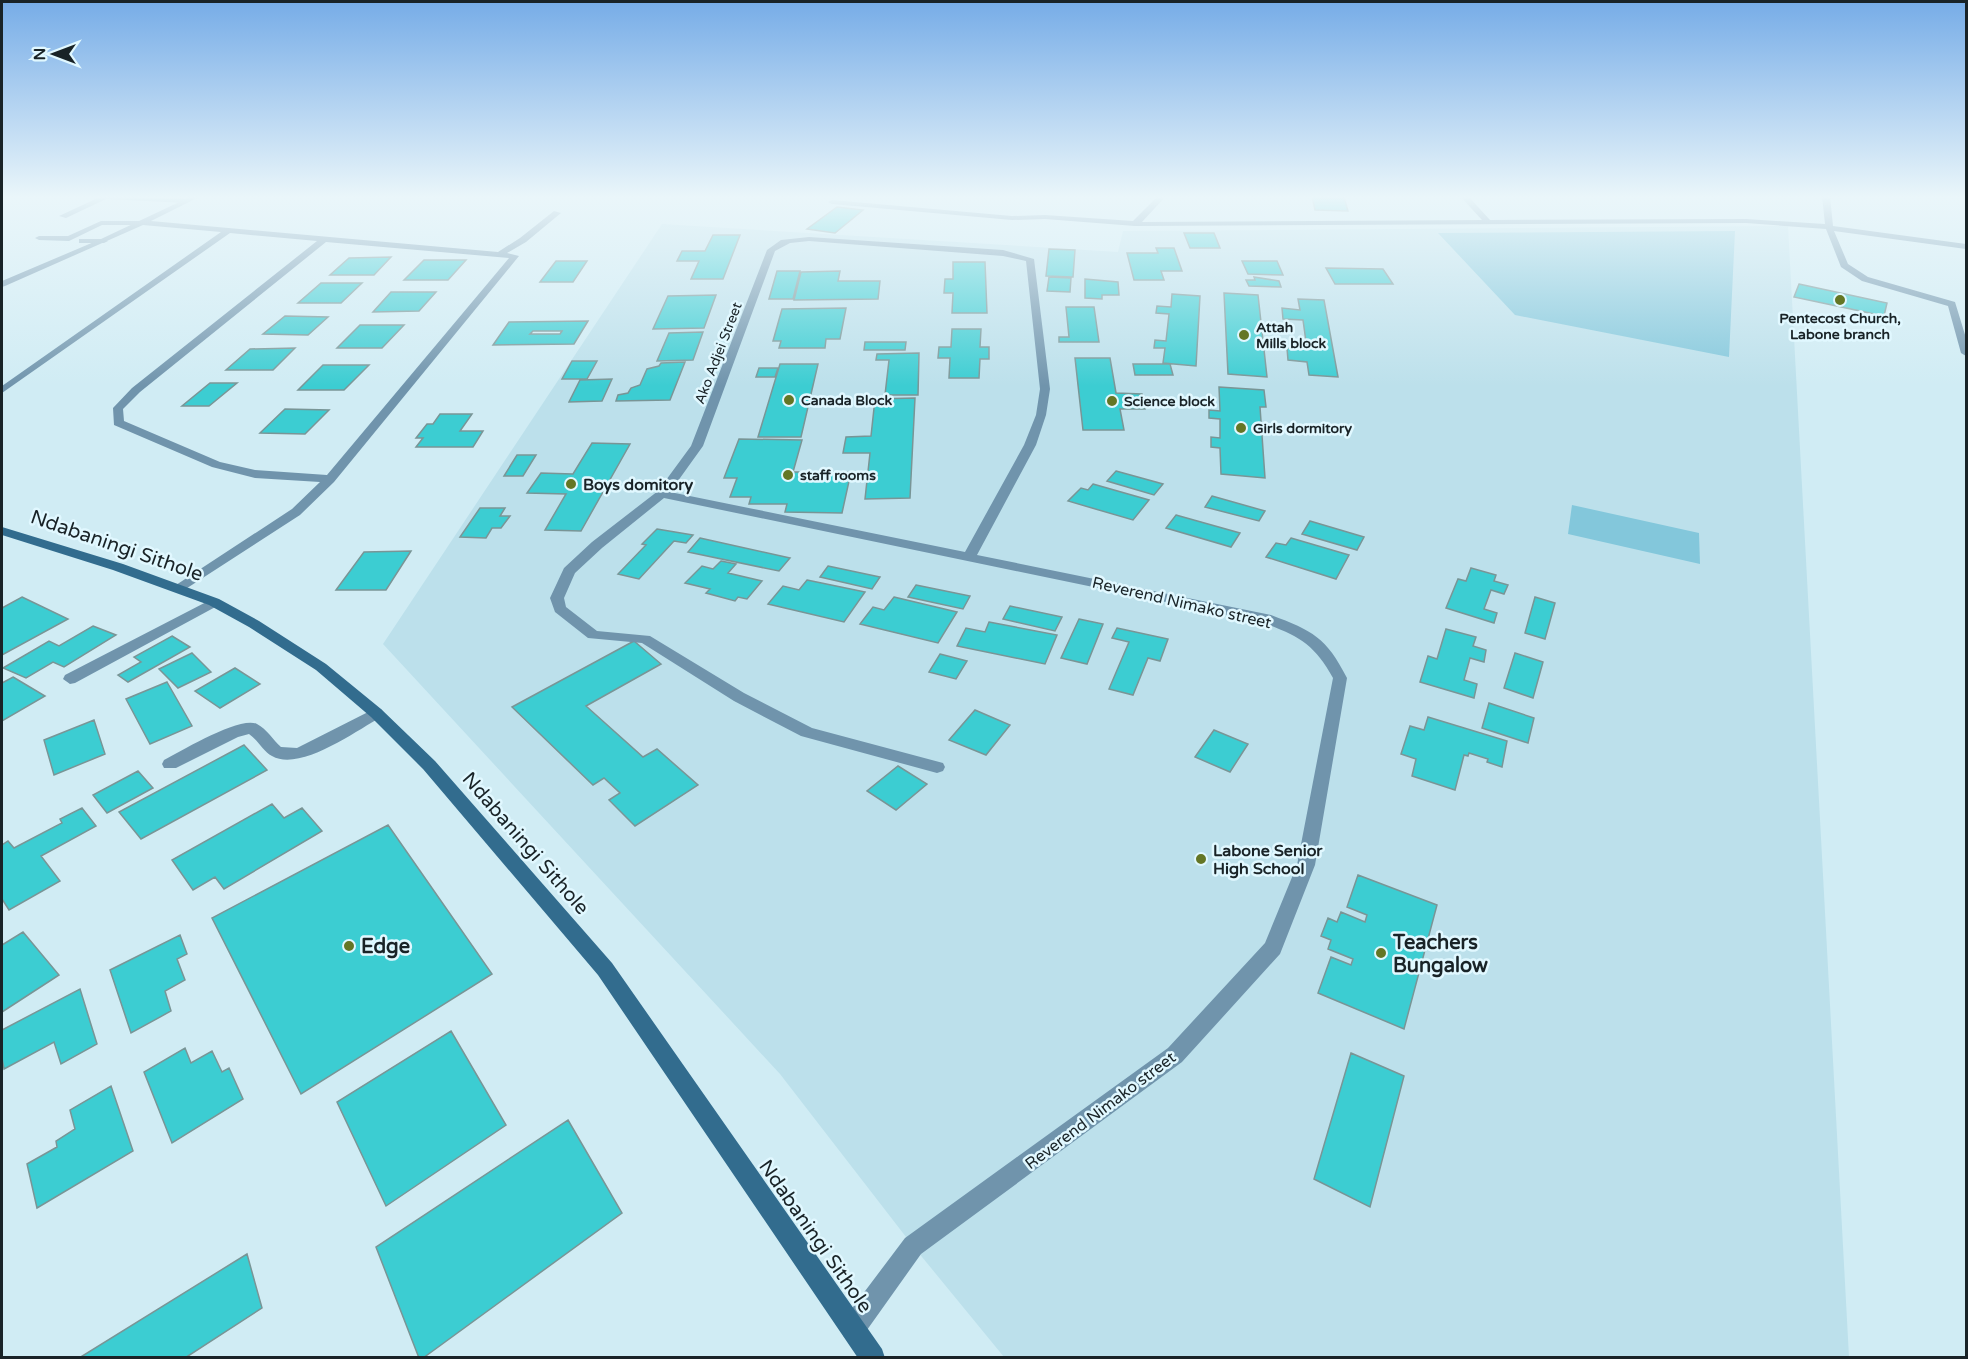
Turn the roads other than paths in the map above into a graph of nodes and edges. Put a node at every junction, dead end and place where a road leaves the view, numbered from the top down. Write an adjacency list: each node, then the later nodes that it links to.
1 (60, 259): 8 (street)
2 (188, 259): 12 (street)
3 (299, 259): 13 (street)
4 (512, 259): 13 (street)
5 (767, 259): 14 (street, Ako Adjei Street)
6 (1030, 259): 16 (street, Ako Adjei Street)
7 (1841, 259): 9 (street)
8 (2, 284)
9 (1952, 304): 10 (street); 11 (street)
10 (1966, 306)
11 (1966, 353)
12 (2, 390)
13 (330, 478): 17 (street)
14 (663, 494): 16 (street, Reverend Nimako street); 22 (street, Ako Adjei Street)
15 (2, 531): 17 (street, Ndabaningi Sithole)
16 (970, 556): 23 (street, Reverend Nimako street)
17 (181, 588): 18 (street, Ndabaningi Sithole)
18 (213, 602): 19 (street); 20 (street, Ndabaningi Sithole)
19 (70, 679)
20 (376, 713): 21 (street); 23 (street, Ndabaningi Sithole)
21 (170, 764)
22 (938, 767)
23 (853, 1328): 24 (street, Ndabaningi Sithole)
24 (873, 1358)

